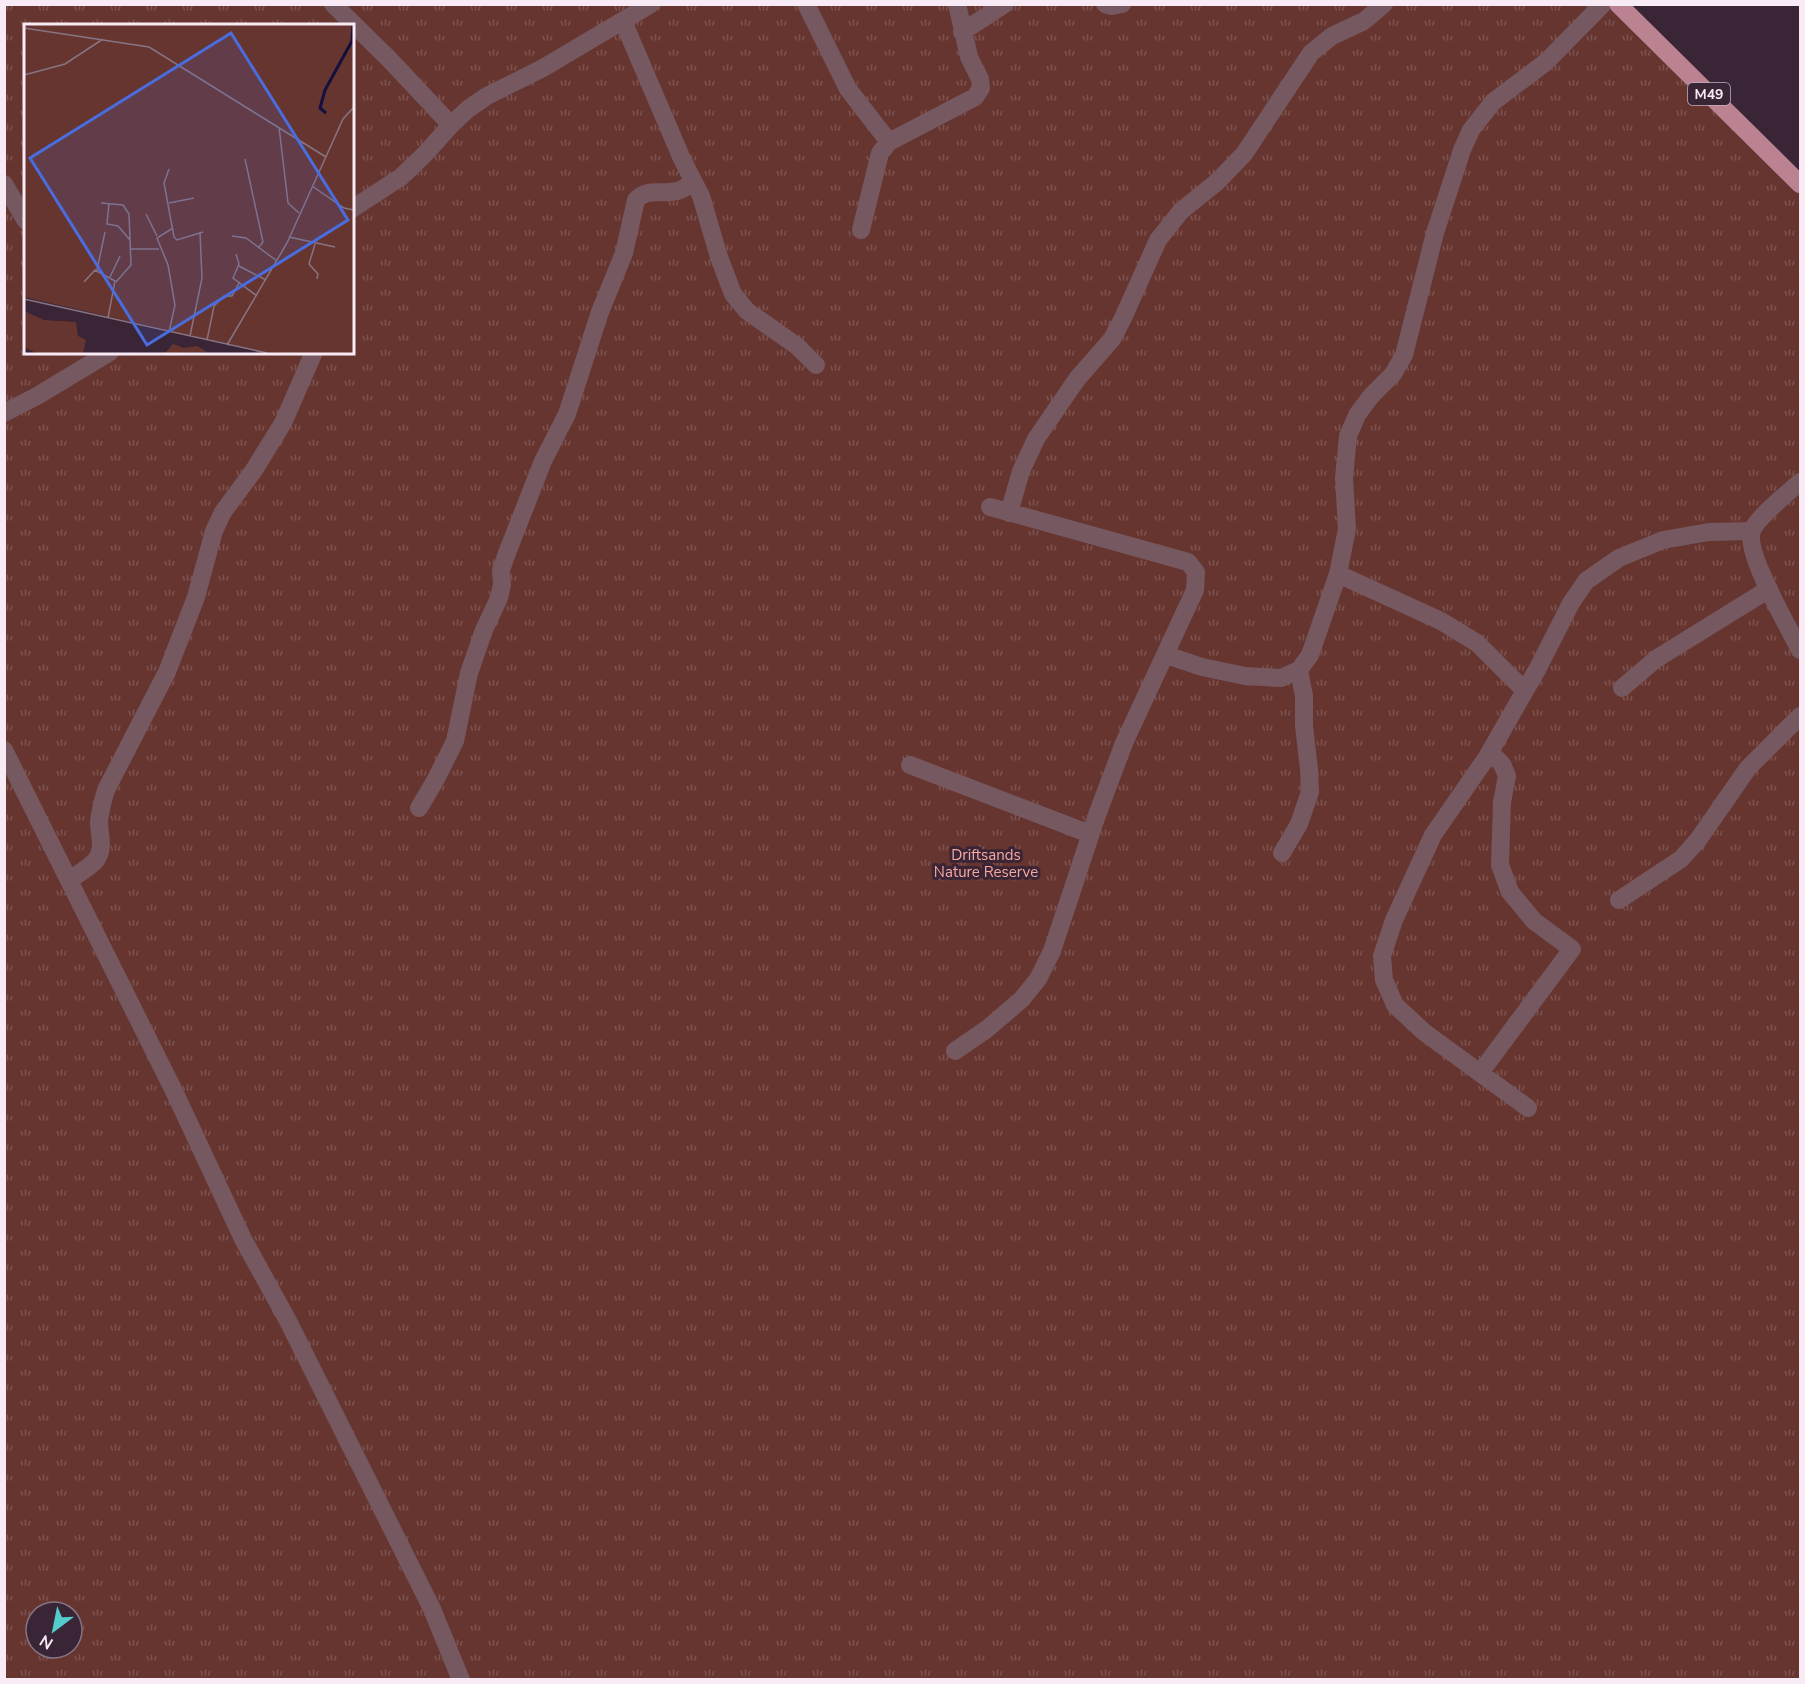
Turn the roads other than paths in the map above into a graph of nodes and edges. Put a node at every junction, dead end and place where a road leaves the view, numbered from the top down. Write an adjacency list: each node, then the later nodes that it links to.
1 (333, 4): 12 (street)
2 (651, 4): 11 (street)
3 (806, 4): 16 (street)
4 (957, 4): 14 (street)
5 (1005, 4): 14 (street)
6 (1105, 4): 7 (street)
7 (1122, 4)
8 (1384, 4): 30 (street)
9 (1603, 4): 32 (street)
10 (1618, 4): 19 (main road, M49)
11 (623, 21): 15 (street); 17 (street)
12 (353, 24)
13 (354, 25): 15 (street)
14 (962, 32): 16 (street)
15 (451, 125): 20 (street)
16 (889, 142): 22 (street)
17 (694, 182): 26 (street); 43 (street)
18 (4, 184): 21 (street)
19 (1800, 184)
20 (354, 208)
21 (24, 218)
22 (861, 230)
23 (103, 354): 25 (street)
24 (313, 354): 46 (street)
25 (87, 359): 27 (street)
26 (816, 365)
27 (4, 413)
28 (1800, 482): 31 (street)
29 (990, 507): 30 (street)
30 (1009, 513): 35 (street)
31 (1751, 531): 33 (street); 38 (street)
32 (1338, 574): 36 (street); 38 (street)
33 (1769, 589): 34 (street); 37 (street)
34 (1800, 650)
35 (1166, 655): 36 (street); 44 (street)
36 (1299, 670): 45 (street)
37 (1622, 688)
38 (1525, 691): 41 (street)
39 (1800, 716): 47 (street)
40 (4, 750): 46 (street)
41 (1490, 752): 49 (street); 49 (street)
42 (910, 765): 44 (street)
43 (419, 808)
44 (1090, 834): 48 (street)
45 (1282, 854)
46 (69, 880): 51 (street)
47 (1619, 900)
48 (955, 1051)
49 (1480, 1073): 50 (street)
50 (1528, 1108)
51 (461, 1680)

